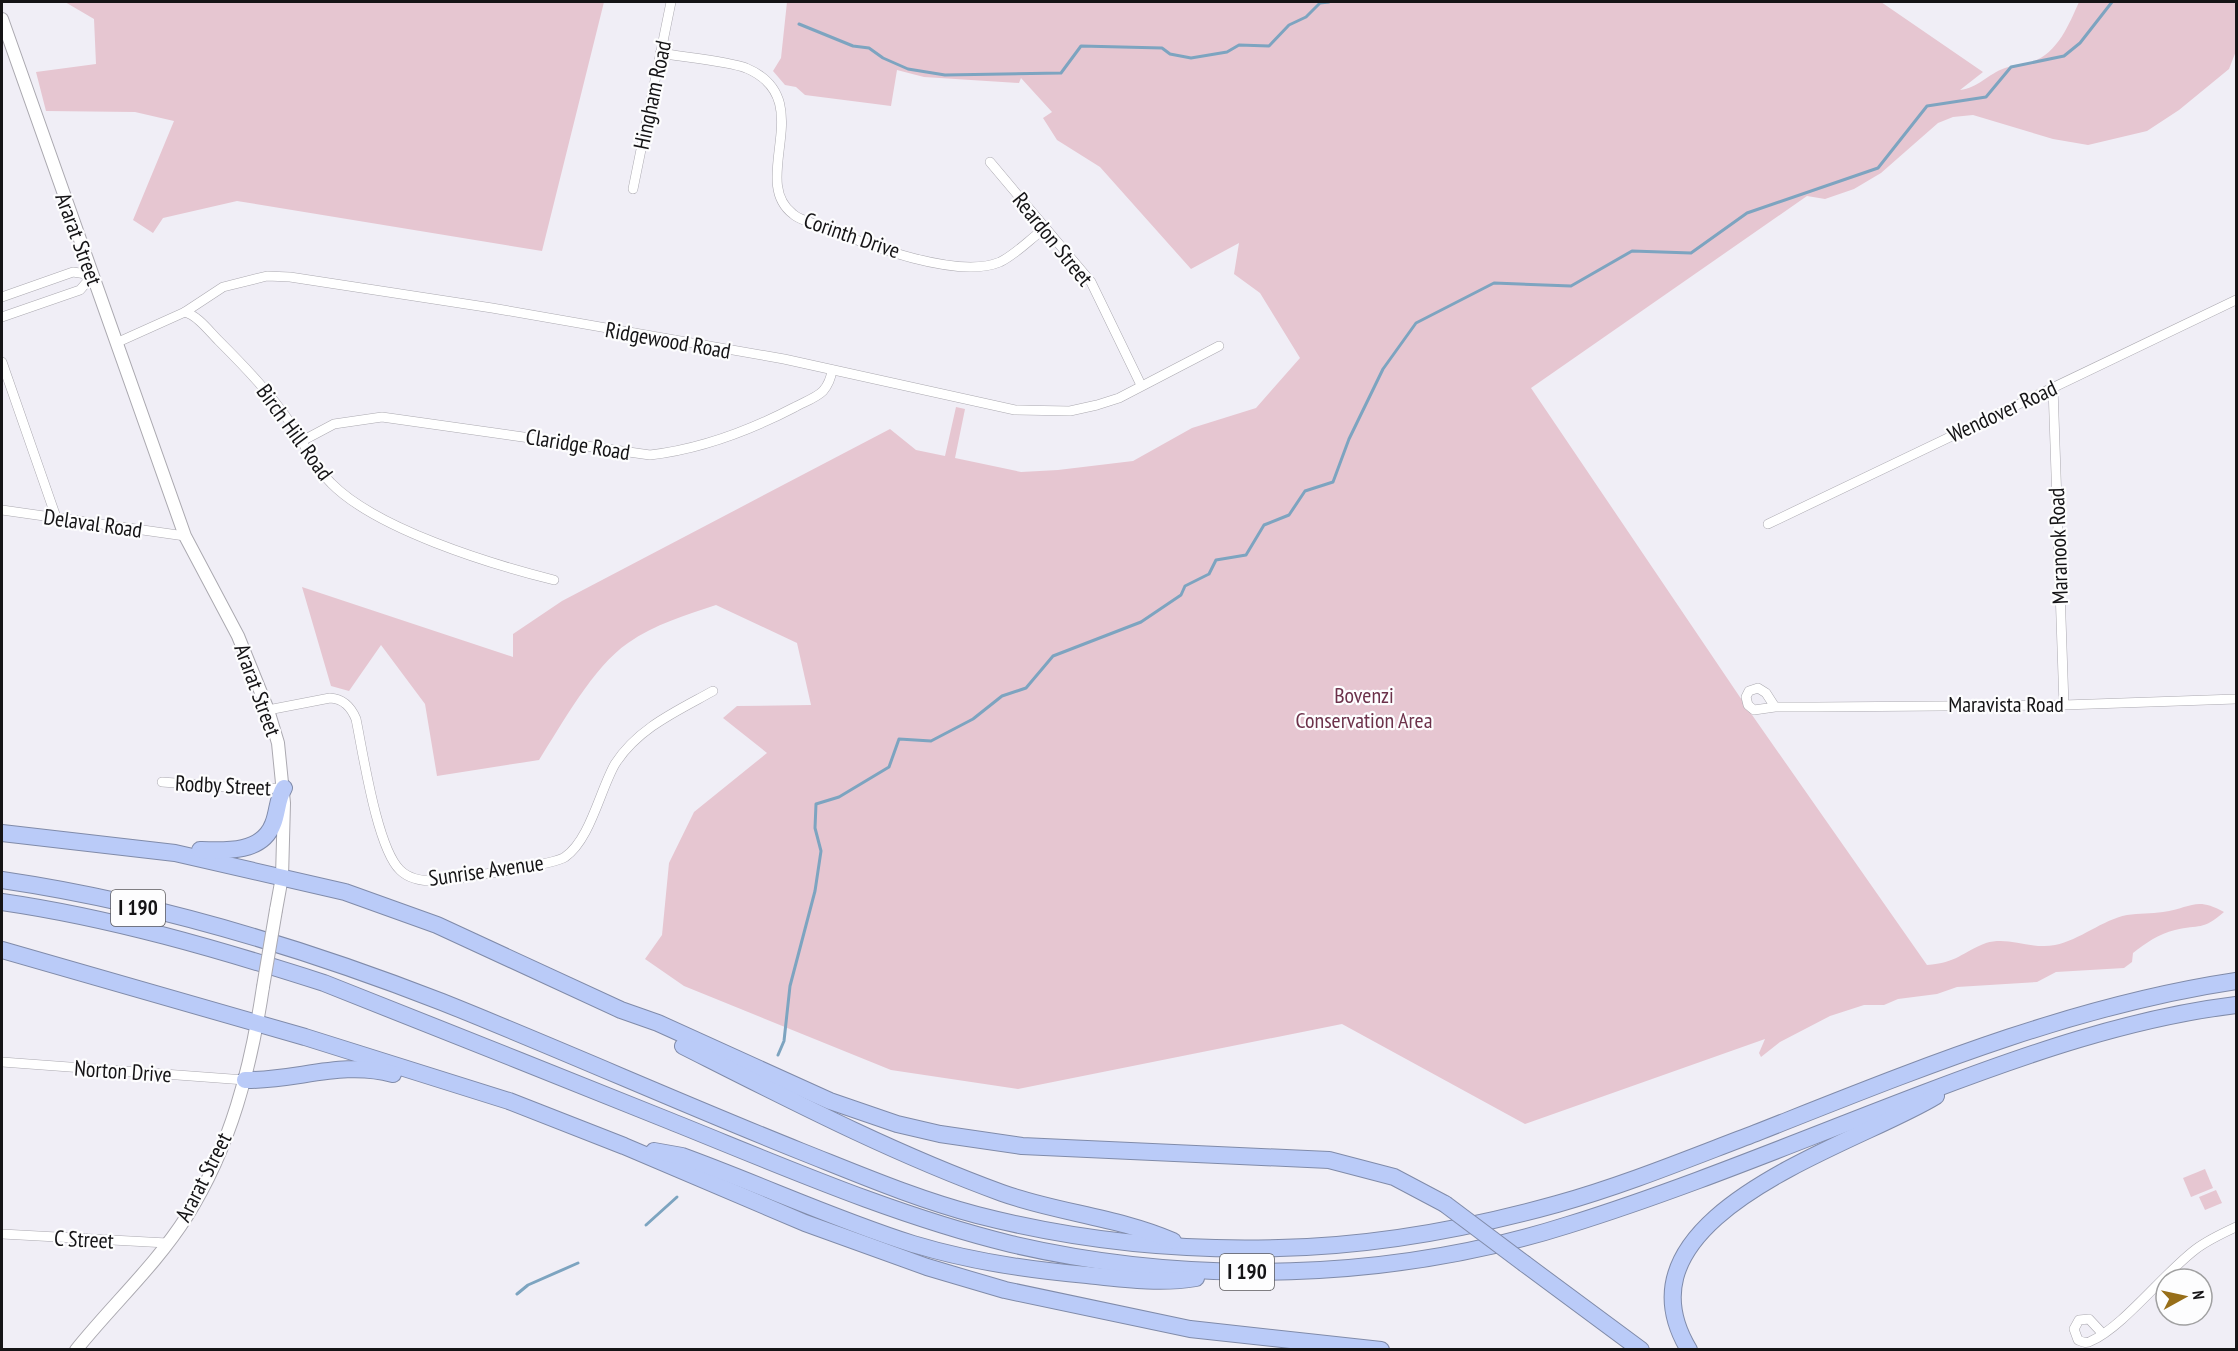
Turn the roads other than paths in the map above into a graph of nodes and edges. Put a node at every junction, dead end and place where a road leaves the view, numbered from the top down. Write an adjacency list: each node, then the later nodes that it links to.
1 (671, 2): 3 (street, Hingham Road)
2 (2, 25): 7 (main road, Ararat Street)
3 (660, 52): 5 (street, Hingham Road); 6 (street, Corinth Drive)
4 (990, 162): 6 (street, Reardon Street)
5 (633, 189)
6 (1044, 229): 16 (street, Reardon Street)
7 (93, 276): 8 (street); 11 (street); 12 (main road, Ararat Street)
8 (2, 297)
9 (2236, 300): 17 (street, Wendover Road)
10 (185, 312): 12 (street, Ridgewood Road); 15 (street, Ridgewood Road); 18 (street, Birch Hill Road)
11 (2, 317)
12 (116, 343): 22 (main road, Ararat Street)
13 (1219, 346): 16 (street, Ridgewood Road)
14 (2, 362): 20 (street)
15 (832, 370): 16 (street, Ridgewood Road); 18 (street, Claridge Road)
16 (1142, 384)
17 (2053, 387): 21 (street, Wendover Road); 26 (street, Maranook Road)
18 (302, 441): 23 (street, Birch Hill Road)
19 (2, 510): 20 (street, Delaval Road)
20 (56, 516): 22 (street, Delaval Road)
21 (1768, 524)
22 (184, 536): 28 (main road, Ararat Street)
23 (554, 580)
24 (713, 691): 28 (street, Sunrise Avenue)
25 (2236, 699): 26 (street, Maravista Road)
26 (2064, 705): 27 (street, Maravista Road)
27 (1776, 707)
28 (268, 710): 30 (main road, Ararat Street)
29 (162, 782): 30 (street, Rodby Street)
30 (284, 788): 32 (highway); 33 (main road, Ararat Street)
31 (6, 834): 32 (highway)
32 (143, 849): 33 (highway)
33 (282, 878): 39 (highway); 40 (main road, Ararat Street, bridge)
34 (2, 880): 49 (highway, I 190)
35 (2, 902): 50 (highway, I 190)
36 (2, 950): 40 (highway)
37 (2236, 981): 49 (highway, I 190)
38 (2236, 1005): 42 (highway, I 190)
39 (621, 1010): 49 (highway); 54 (highway, bridge)
40 (257, 1024): 43 (main road, Ararat Street); 44 (highway)
41 (2, 1062): 43 (street, Norton Drive)
42 (1970, 1075): 50 (highway, I 190); 55 (highway)
43 (245, 1080): 44 (highway); 48 (main road, Ararat Street)
44 (455, 1083): 45 (highway)
45 (624, 1146): 50 (highway); 53 (highway)
46 (2236, 1227): 51 (street)
47 (2, 1234): 48 (street, C Street)
48 (167, 1243): 52 (main road, Ararat Street)
49 (1184, 1247)
50 (1233, 1272)
51 (2103, 1334)
52 (76, 1350)
53 (1382, 1350)
54 (1641, 1350)
55 (1689, 1350)

